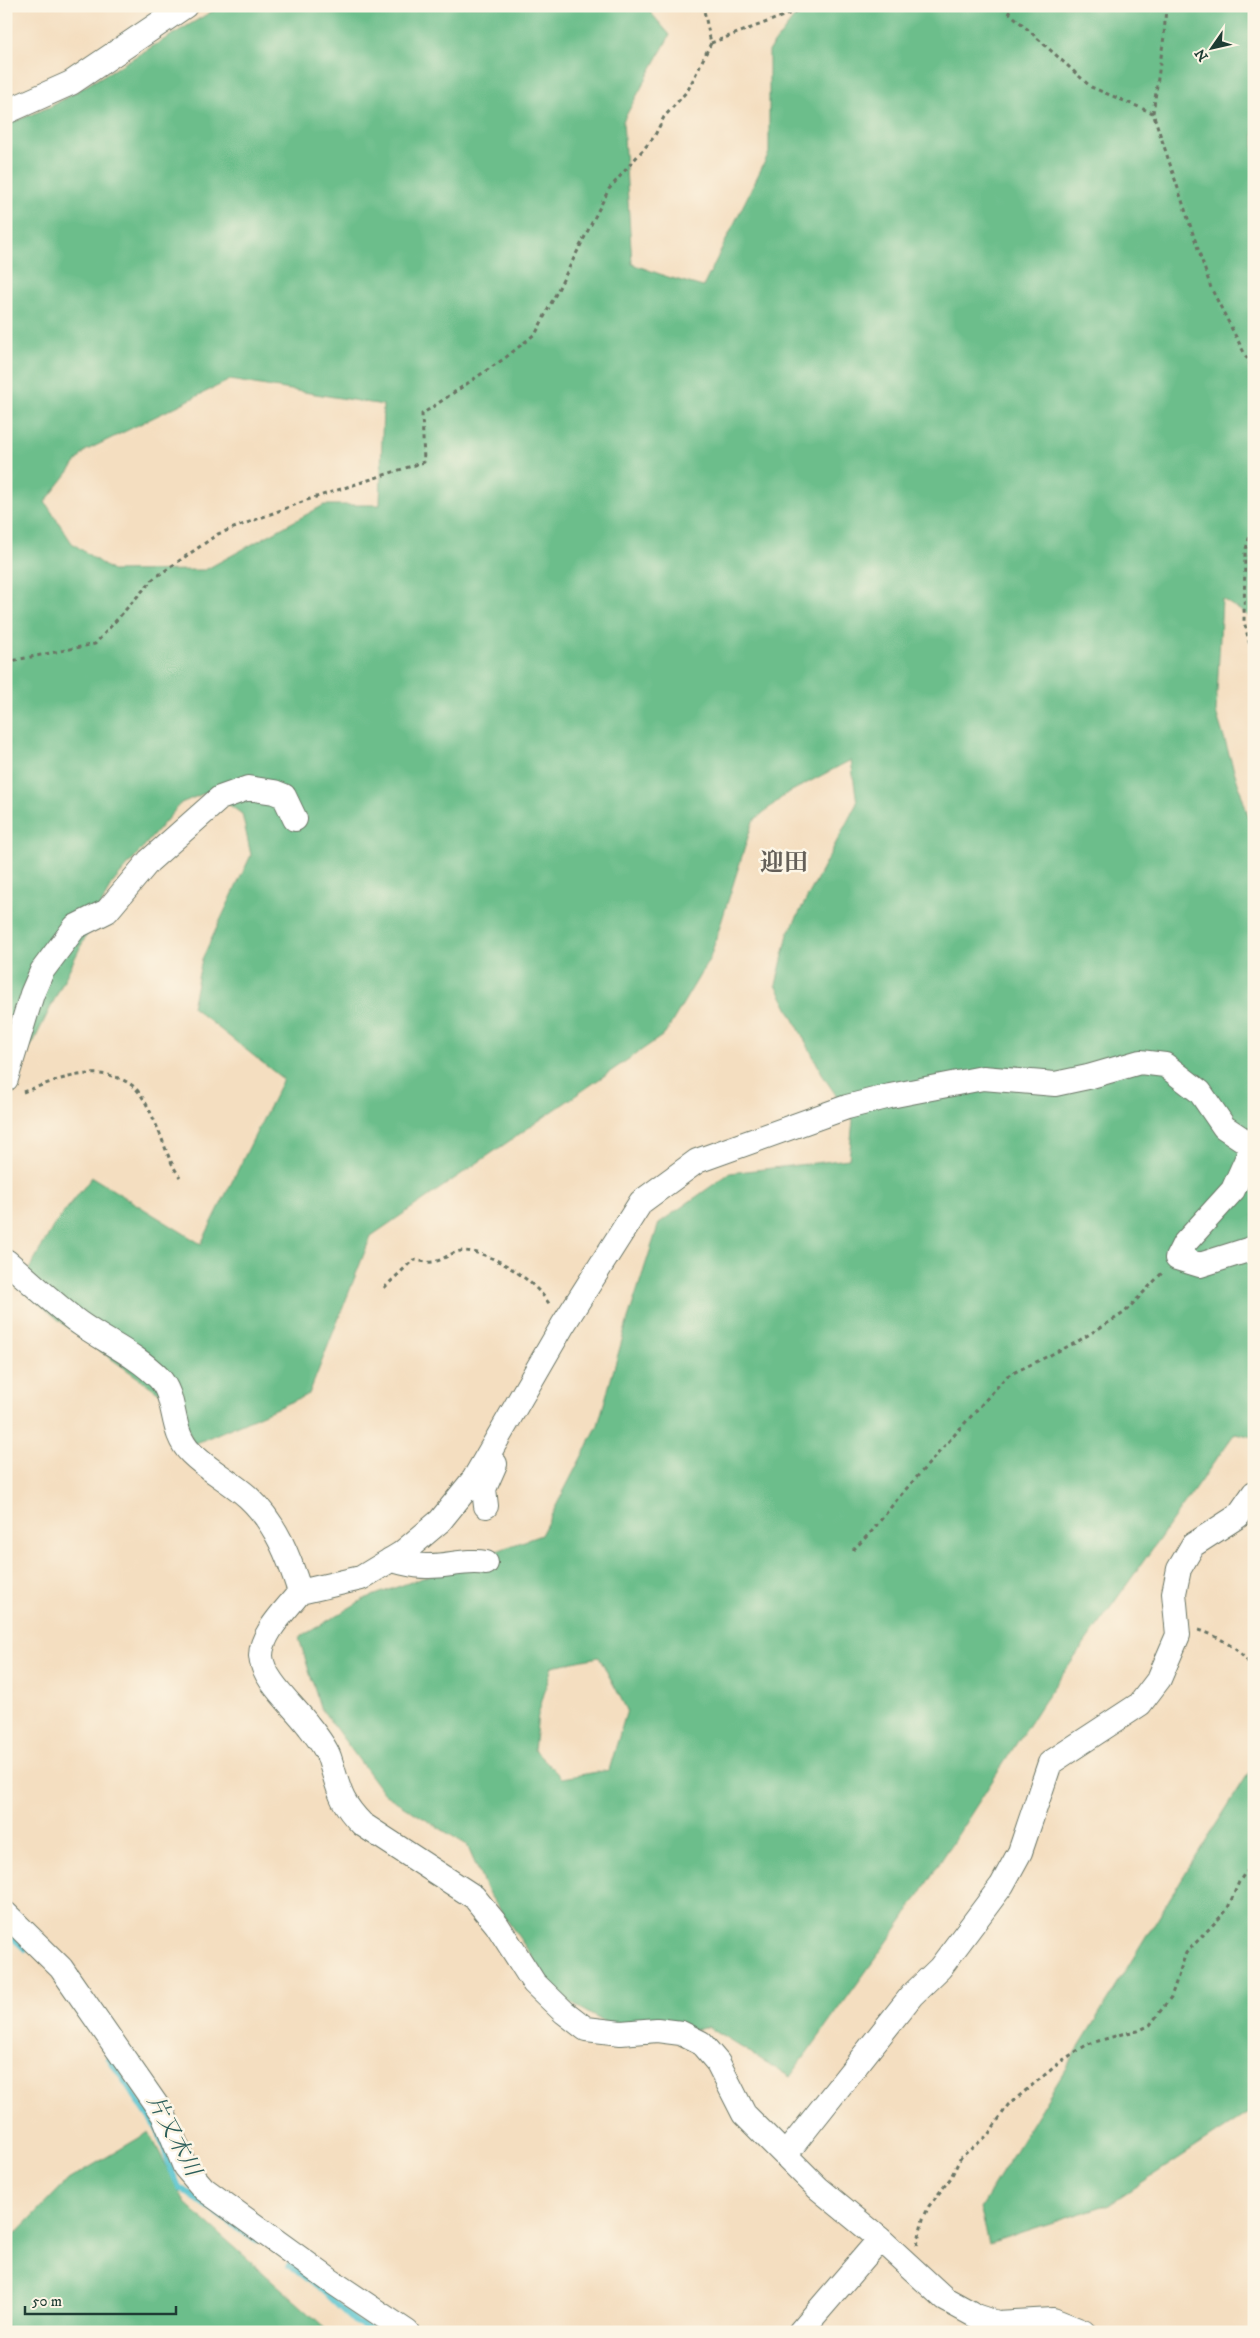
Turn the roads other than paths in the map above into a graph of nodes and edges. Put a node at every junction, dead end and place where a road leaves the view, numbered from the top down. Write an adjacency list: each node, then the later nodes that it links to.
1 (185, 6): 2 (street)
2 (6, 112)
3 (295, 819): 4 (street)
4 (10, 1087)
5 (1252, 1144): 6 (street); 8 (street)
6 (1254, 1248)
7 (6, 1261): 13 (street)
8 (500, 1433): 10 (street); 11 (street)
9 (1254, 1493): 15 (street)
10 (486, 1506)
11 (390, 1560): 12 (street); 13 (street)
12 (486, 1563)
13 (300, 1592): 15 (street)
14 (6, 1914): 17 (street)
15 (785, 2154): 16 (street)
16 (880, 2239): 18 (street); 19 (street)
17 (407, 2332)
18 (800, 2332)
19 (1084, 2332)

